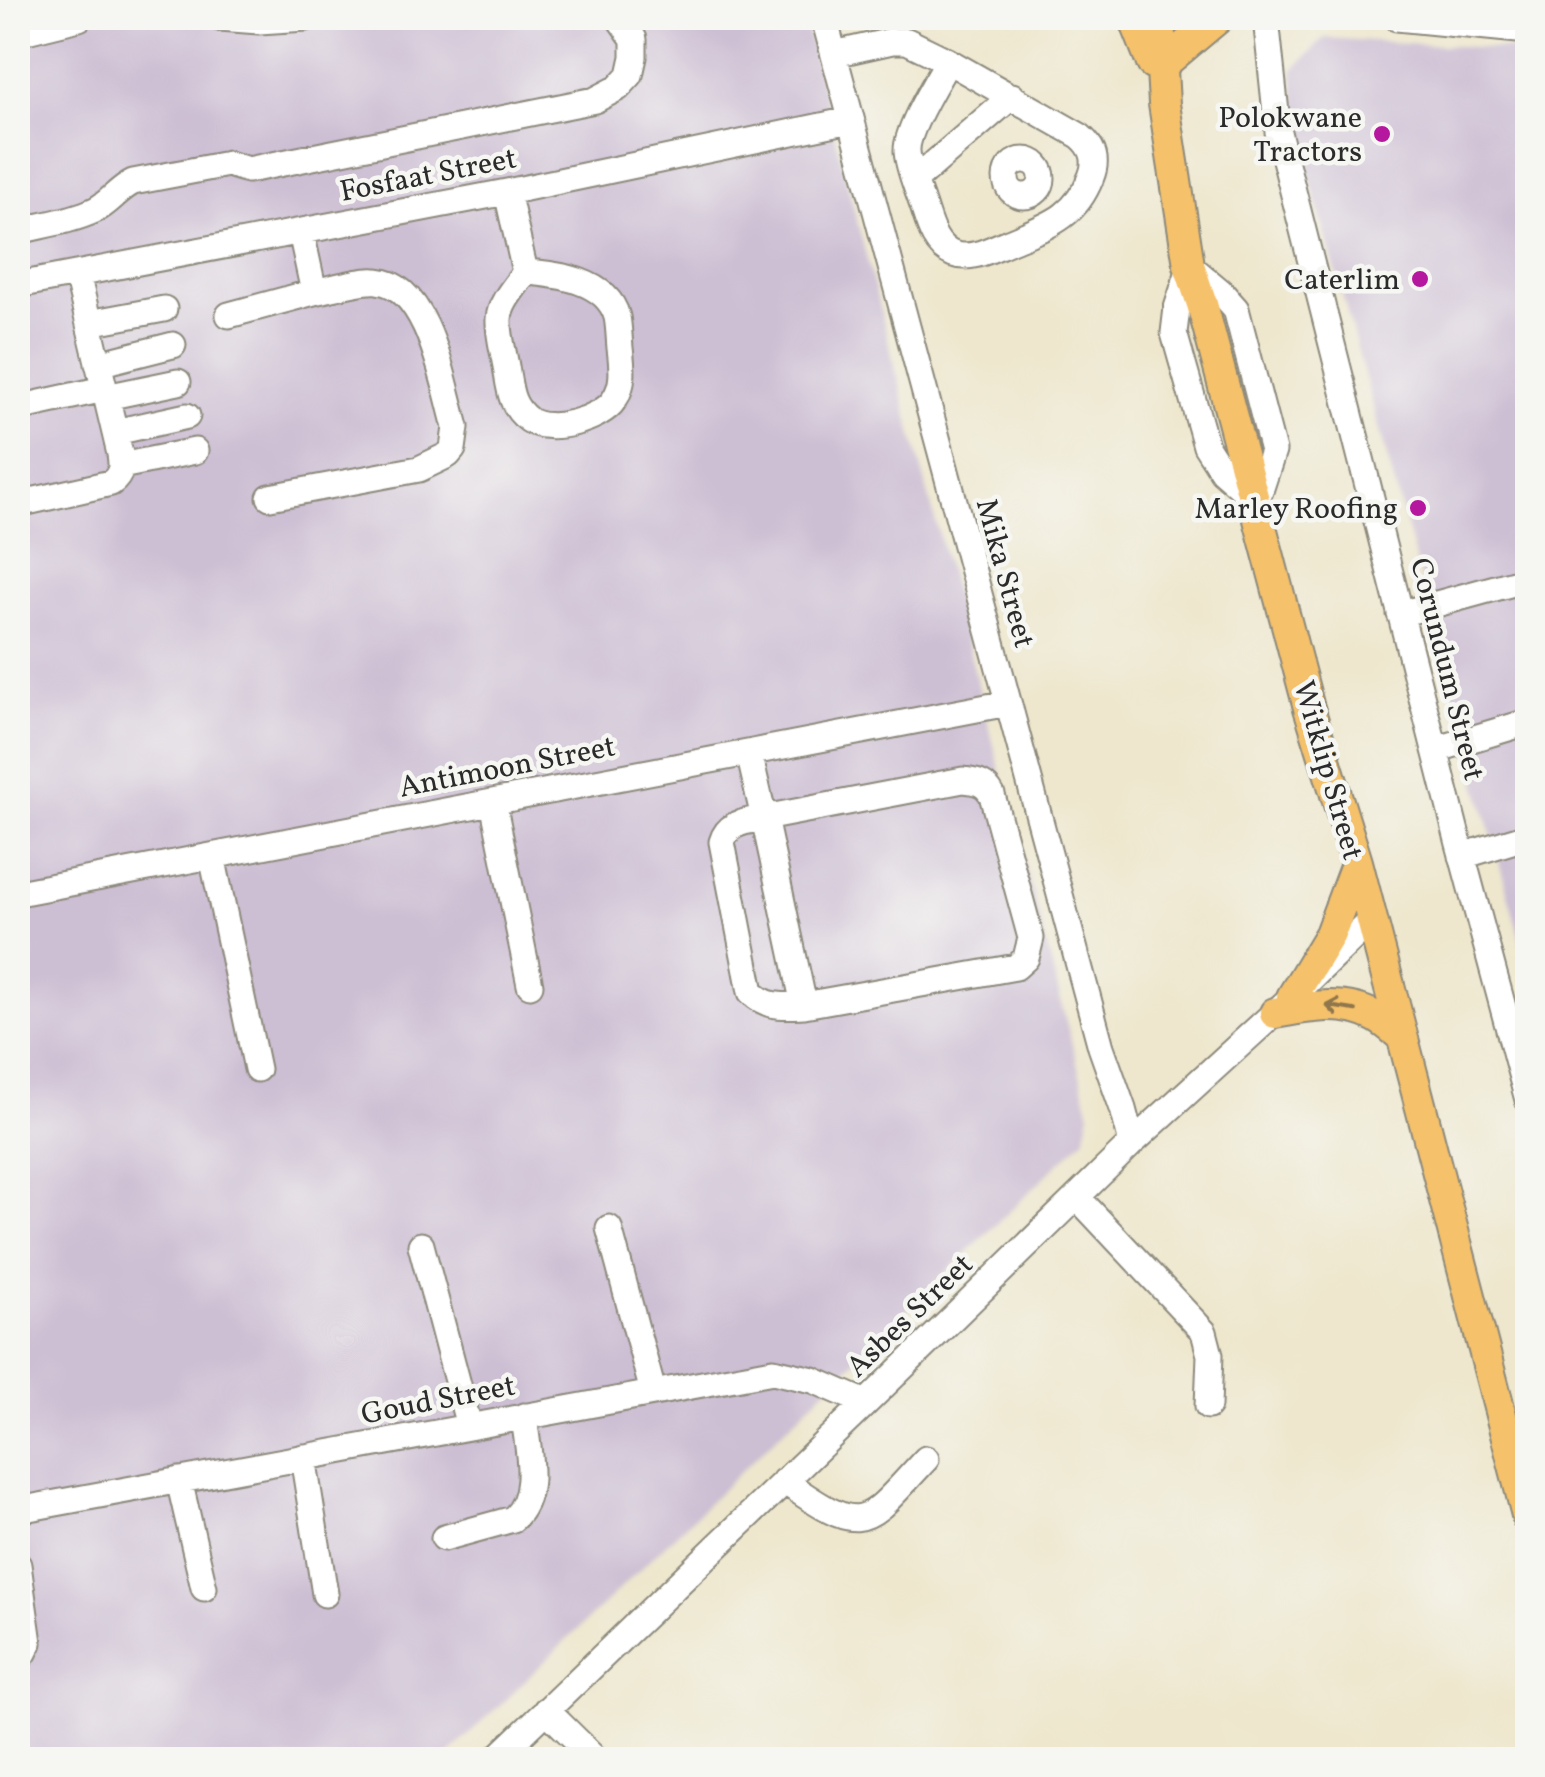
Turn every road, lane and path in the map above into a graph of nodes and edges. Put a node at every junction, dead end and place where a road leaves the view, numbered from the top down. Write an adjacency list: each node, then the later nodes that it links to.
1 (80, 18): 12 (street)
2 (220, 18): 3 (street)
3 (306, 18)
4 (619, 18): 22 (street)
5 (824, 18): 13 (street, Mika Street)
6 (1134, 18): 15 (main road)
7 (1159, 18): 15 (main road, Witklip Street)
8 (1218, 18): 15 (main road)
9 (1266, 18): 42 (street, Corundum Street)
10 (1397, 18): 11 (street)
11 (1528, 31)
12 (18, 33)
13 (834, 54): 14 (street); 17 (street, Mika Street)
14 (948, 61): 16 (street); 19 (street)
15 (1161, 73): 52 (main road, Witklip Street)
16 (1012, 96): 18 (street); 19 (street)
17 (850, 120): 20 (street, Fosfaat Street); 43 (street, Mika Street)
18 (1059, 124): 21 (street); 21 (street)
19 (915, 180): 21 (street)
20 (507, 192): 23 (street, Fosfaat Street); 24 (street)
21 (1037, 230)
22 (18, 231)
23 (301, 232): 25 (street, Fosfaat Street); 27 (street)
24 (526, 272): 24 (street)
25 (77, 274): 26 (street, Fosfaat Street); 30 (street)
26 (18, 285)
27 (314, 292): 29 (street); 39 (street)
28 (164, 309): 30 (street)
29 (229, 315)
30 (89, 322): 33 (street)
31 (173, 345): 33 (street)
32 (178, 382): 33 (street)
33 (103, 383): 34 (street); 36 (street)
34 (18, 408)
35 (187, 416): 36 (street)
36 (114, 432): 38 (street)
37 (195, 451): 38 (street)
38 (121, 466): 40 (street)
39 (270, 497)
40 (18, 504)
41 (1528, 579): 42 (street)
42 (1400, 614): 45 (street, Corundum Street)
43 (1008, 703): 46 (street, Antimoon Street); 62 (street, Mika Street)
44 (1528, 722): 45 (street)
45 (1435, 750): 51 (street, Corundum Street)
46 (749, 753): 47 (street, Antimoon Street); 48 (street)
47 (493, 802): 50 (street, Antimoon Street); 55 (street)
48 (764, 818): 56 (street); 56 (street); 56 (street)
49 (1528, 836): 51 (street)
50 (212, 856): 53 (street, Antimoon Street); 59 (street)
51 (1462, 856): 60 (street, Corundum Street)
52 (1356, 862): 54 (main road, Witklip Street); 57 (main road)
53 (18, 893)
54 (1370, 920): 57 (street, Asbes Street); 58 (main road, Witklip Street)
55 (530, 985)
56 (804, 1005)
57 (1284, 1005): 58 (main road, one-way to 57); 62 (street, Asbes Street)
58 (1401, 1036): 76 (main road, Witklip Street)
59 (257, 1068)
60 (1524, 1072): 61 (street, Corundum Street)
61 (1528, 1100)
62 (1132, 1143): 63 (street, Asbes Street)
63 (1077, 1196): 67 (street, Asbes Street); 68 (street)
64 (609, 1228): 66 (street)
65 (422, 1245): 70 (street)
66 (653, 1392): 67 (street, Goud Street); 69 (street, Goud Street)
67 (866, 1403): 74 (street, Asbes Street)
68 (1208, 1406)
69 (524, 1416): 70 (street, Goud Street); 77 (street)
70 (469, 1426): 71 (street, Goud Street)
71 (303, 1457): 73 (street, Goud Street); 80 (street)
72 (926, 1459): 74 (street)
73 (178, 1480): 75 (street, Goud Street); 79 (street)
74 (784, 1482): 82 (street, Asbes Street)
75 (18, 1510)
76 (1528, 1519)
77 (444, 1538)
78 (18, 1566): 81 (street)
79 (204, 1588)
80 (325, 1594)
81 (18, 1658)
82 (546, 1710): 83 (street, Asbes Street); 84 (street)
83 (495, 1760)
84 (598, 1760)

